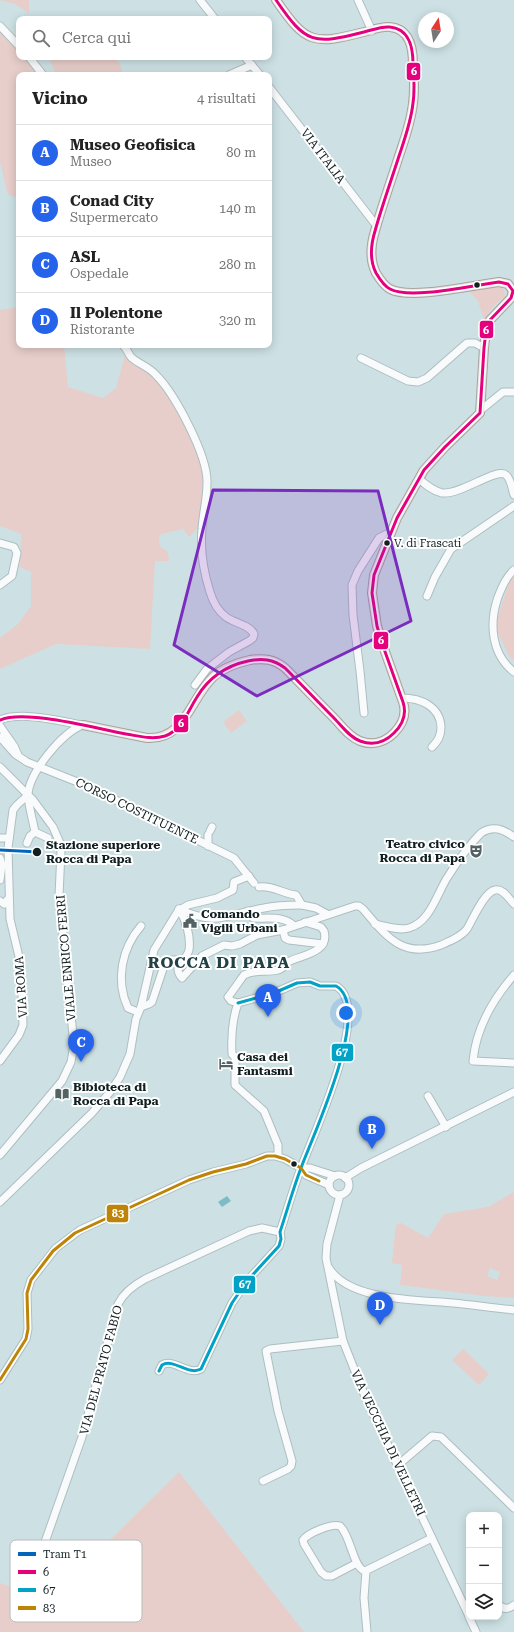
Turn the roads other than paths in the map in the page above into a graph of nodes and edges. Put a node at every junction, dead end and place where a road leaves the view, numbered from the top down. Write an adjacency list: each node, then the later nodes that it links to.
1 (200, 0): 4 (street)
2 (276, 0): 6 (main road)
3 (358, 0): 6 (street)
4 (213, 16)
5 (0, 26): 7 (street)
6 (372, 30): 15 (main road)
7 (16, 43)
8 (31, 60): 11 (street)
9 (248, 60): 10 (street)
10 (252, 65): 12 (street); 13 (street)
11 (41, 72)
12 (236, 72)
13 (258, 72)
14 (272, 91): 15 (street, VIA ITALIA)
15 (376, 225): 16 (main road)
16 (513, 289): 18 (main road)
17 (125, 348): 31 (street)
18 (484, 348): 19 (street); 21 (main road)
19 (361, 358)
20 (514, 392): 21 (street)
21 (482, 409): 22 (main road)
22 (419, 479): 23 (street); 25 (main road)
23 (514, 495)
24 (514, 506): 29 (street)
25 (391, 532): 32 (main road); 33 (street)
26 (0, 543): 28 (street)
27 (514, 570): 30 (street)
28 (0, 585)
29 (427, 596)
30 (514, 672)
31 (195, 685)
32 (402, 698): 35 (main road); 38 (street)
33 (364, 713)
34 (0, 720): 35 (street)
35 (83, 725): 41 (street)
36 (0, 726): 39 (street)
37 (0, 737): 39 (street)
38 (432, 747)
39 (18, 757): 41 (street, CORSO COSTITUENTE)
40 (0, 767): 42 (street, VIALE ENRICO FERRI)
41 (38, 767): 42 (street); 50 (street, CORSO COSTITUENTE)
42 (28, 795): 44 (street); 47 (street, VIA ROMA); 76 (street, VIALE ENRICO FERRI)
43 (210, 831): 50 (street)
44 (35, 832): 48 (street); 49 (street)
45 (514, 837): 62 (street)
46 (0, 838): 47 (street)
47 (9, 838): 54 (street, VIA ROMA)
48 (48, 838)
49 (27, 843)
50 (208, 846): 52 (street, CORSO COSTITUENTE)
51 (0, 858): 53 (street)
52 (249, 876): 57 (street); 58 (street)
53 (0, 880)
54 (8, 899): 55 (street); 71 (street, VIA ROMA)
55 (0, 901)
56 (514, 904): 62 (street)
57 (302, 905): 59 (street); 60 (street)
58 (179, 909): 59 (street); 67 (street); 70 (street)
59 (248, 911): 64 (street)
60 (327, 914): 61 (street); 62 (street)
61 (305, 922): 64 (street); 66 (street)
62 (375, 924)
63 (141, 926): 70 (street)
64 (294, 926): 65 (street)
65 (283, 930): 66 (street); 67 (street)
66 (323, 944): 69 (street)
67 (183, 960): 70 (street)
68 (514, 975): 72 (street)
69 (237, 1002): 77 (street); 78 (street)
70 (140, 1010): 83 (street)
71 (0, 1061)
72 (514, 1063)
73 (514, 1092): 75 (street)
74 (428, 1096): 75 (street)
75 (446, 1127): 80 (street)
76 (0, 1154)
77 (278, 1156): 78 (street); 89 (street)
78 (300, 1168): 79 (street); 81 (street); 84 (street)
79 (335, 1176): 80 (street); 81 (street)
80 (345, 1178): 82 (street)
81 (329, 1185): 82 (street)
82 (340, 1195): 85 (street, VIA VECCHIA DI VELLETRI)
83 (0, 1202)
84 (280, 1232): 88 (street); 94 (street, VIA DEL PRATO FABIO)
85 (326, 1262): 86 (street); 87 (street, VIA VECCHIA DI VELLETRI)
86 (514, 1310)
87 (343, 1341): 90 (street, VIA VECCHIA DI VELLETRI); 91 (street)
88 (159, 1371)
89 (0, 1380)
90 (398, 1465): 92 (street); 93 (street, VIA VECCHIA DI VELLETRI)
91 (263, 1481)
92 (514, 1508)
93 (432, 1538): 96 (street); 99 (street, VIA VECCHIA DI VELLETRI)
94 (46, 1540)
95 (357, 1563): 95 (street); 96 (street)
96 (366, 1571): 101 (street)
97 (514, 1605): 98 (street)
98 (502, 1606)
99 (466, 1608)
100 (471, 1620): 102 (street, VIA VECCHIA DI VELLETRI)
101 (367, 1632)
102 (476, 1632)

